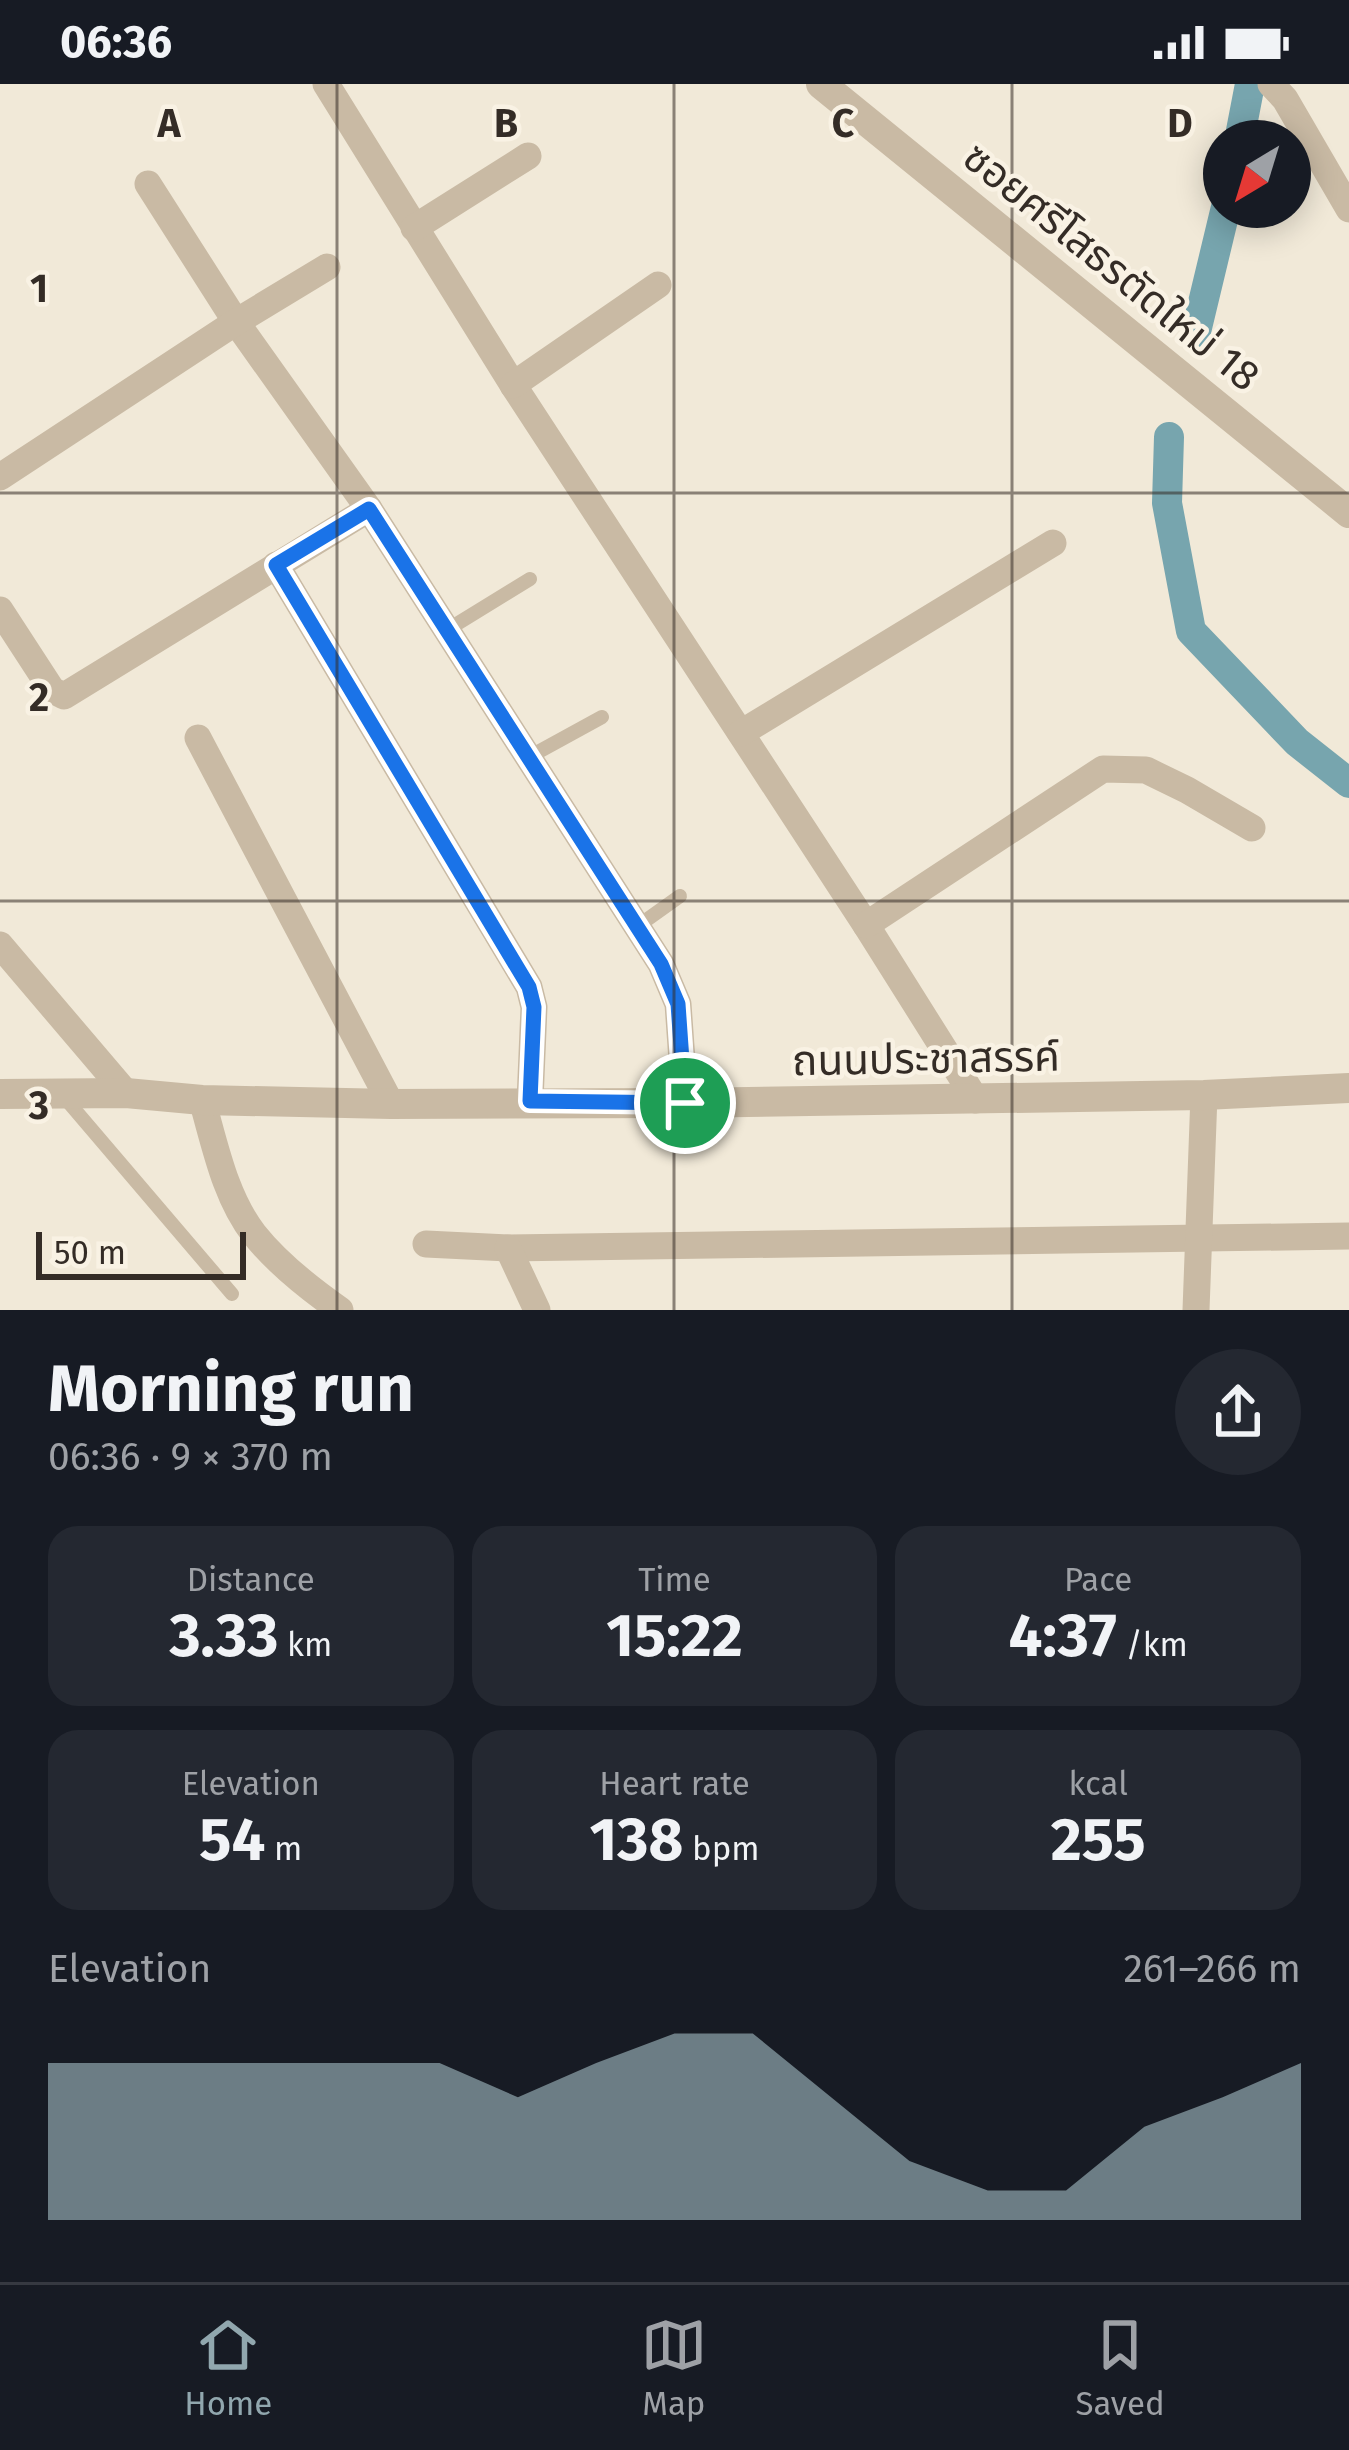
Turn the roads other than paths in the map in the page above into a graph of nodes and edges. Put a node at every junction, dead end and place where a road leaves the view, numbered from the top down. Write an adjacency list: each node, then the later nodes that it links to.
1 (326, 84): 7 (street)
2 (821, 84): 14 (street, ซอยศรีโสธรตัดใหม่ 18)
3 (1271, 84): 6 (street)
4 (528, 156): 7 (street)
5 (148, 184): 10 (street)
6 (1349, 209)
7 (414, 228): 11 (street)
8 (327, 267): 10 (street)
9 (658, 285): 11 (street)
10 (236, 322): 12 (street); 13 (street)
11 (513, 385): 21 (street)
12 (0, 477)
13 (369, 509): 16 (street); 19 (street)
14 (1349, 513)
15 (1053, 543): 21 (street)
16 (276, 565): 18 (street); 36 (street)
17 (530, 579): 19 (lane)
18 (0, 610)
19 (447, 630): 23 (street)
20 (602, 717): 23 (lane)
21 (741, 733): 26 (street)
22 (198, 738): 38 (street)
23 (529, 757): 27 (street)
24 (1252, 828): 26 (street)
25 (680, 896): 27 (lane)
26 (866, 925): 35 (street)
27 (638, 926): 37 (street)
28 (0, 945): 30 (street)
29 (1349, 1088): 33 (street, ถนนประชาสรรค์)
30 (126, 1093): 32 (street, ถนนประชาสรรค์); 34 (street, ถนนประชาสรรค์)
31 (0, 1094): 32 (street, ถนนประชาสรรค์)
32 (62, 1094): 43 (lane)
33 (1204, 1095): 35 (street, ถนนประชาสรรค์); 40 (street)
34 (202, 1100): 38 (street, ถนนประชาสรรค์); 44 (street)
35 (976, 1100): 37 (street, ถนนประชาสรรค์)
36 (530, 1101): 37 (street, ถนนประชาสรรค์); 38 (street, ถนนประชาสรรค์)
37 (685, 1103)
38 (392, 1104)
39 (1349, 1236): 40 (street)
40 (1198, 1238): 42 (street); 46 (street)
41 (426, 1244): 42 (street)
42 (508, 1249): 45 (street)
43 (232, 1294)
44 (340, 1310)
45 (537, 1310)
46 (1196, 1310)

